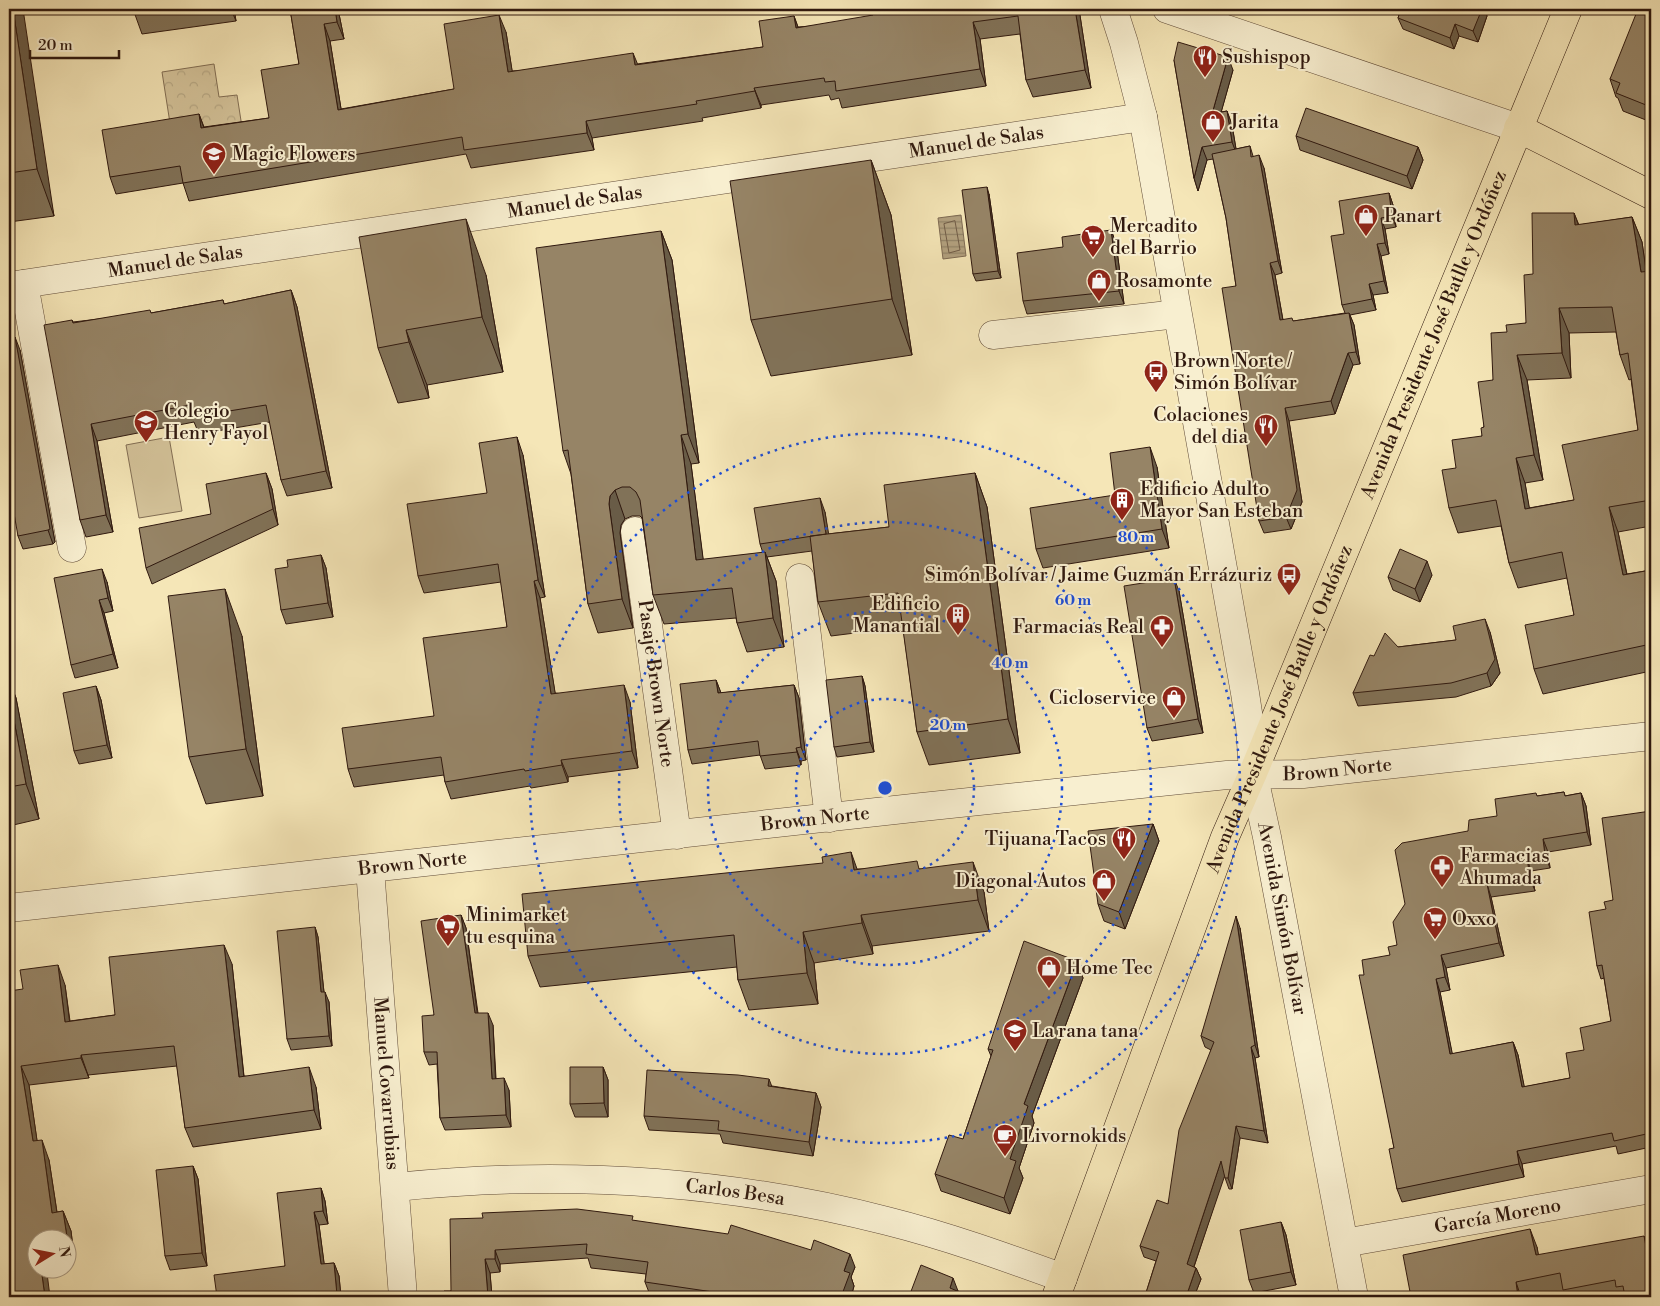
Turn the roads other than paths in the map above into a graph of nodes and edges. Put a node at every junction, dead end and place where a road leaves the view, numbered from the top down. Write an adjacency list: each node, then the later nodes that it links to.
1 (1113, 9): 4 (street, Avenida Simón Bolívar)
2 (1167, 9): 5 (street)
3 (1568, 9): 5 (main road, Avenida Presidente José Batlle y Ordóñez)
4 (1142, 117): 7 (street, Manuel de Salas); 8 (street, Avenida Simón Bolívar)
5 (1518, 128): 6 (main road); 14 (main road, Avenida Presidente José Batlle y Ordóñez)
6 (1651, 195)
7 (16, 285): 11 (street)
8 (1177, 314): 9 (street); 14 (street, Avenida Simón Bolívar)
9 (993, 335)
10 (635, 531): 16 (street, Pasaje Brown Norte)
11 (72, 548)
12 (800, 578): 15 (street)
13 (1651, 736): 14 (street, Brown Norte)
14 (1253, 773): 15 (street, Brown Norte); 21 (street, Avenida Simón Bolívar); 22 (main road, Avenida Presidente José Batlle y Ordóñez)
15 (829, 818): 16 (street, Brown Norte)
16 (676, 835): 17 (street, Brown Norte)
17 (370, 869): 18 (street, Brown Norte); 19 (street, Manuel Covarrubias)
18 (9, 908)
19 (396, 1187): 22 (street, Carlos Besa); 23 (street, Manuel Covarrubias)
20 (1651, 1189): 21 (street, García Moreno)
21 (1344, 1243): 24 (street, Avenida Simón Bolívar)
22 (1059, 1288)
23 (404, 1297)
24 (1354, 1297)

